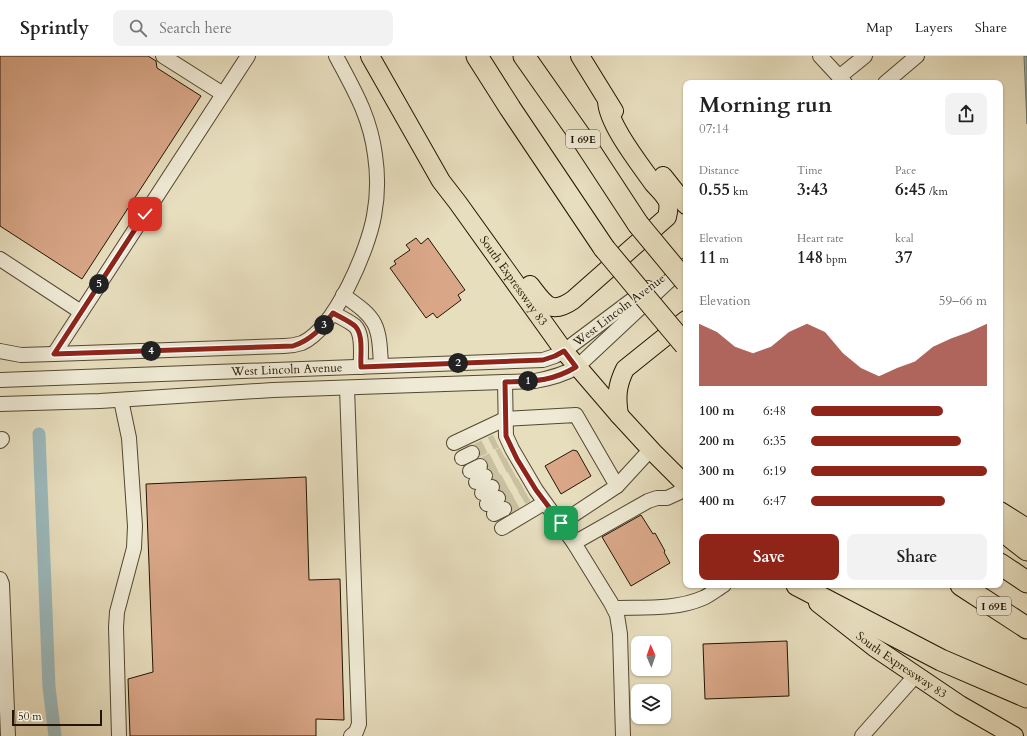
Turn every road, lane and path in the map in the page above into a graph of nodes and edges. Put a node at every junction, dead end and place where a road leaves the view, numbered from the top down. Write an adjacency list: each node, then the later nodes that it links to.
1 (163, 56): 15 (street)
2 (248, 56): 15 (street)
3 (336, 56): 23 (street)
4 (370, 56): 18 (main road, South Expressway 83)
5 (477, 56): 14 (highway)
6 (483, 56): 14 (highway)
7 (524, 56): 22 (highway, I 69E, bridge)
8 (580, 56): 16 (main road)
9 (820, 56): 12 (street)
10 (865, 56): 12 (street)
11 (917, 56): 13 (street)
12 (842, 80)
13 (889, 80)
14 (495, 84): 27 (highway, bridge)
15 (223, 94): 24 (street)
16 (607, 101): 17 (main road); 18 (main road)
17 (683, 201)
18 (458, 203): 29 (main road, South Expressway 83)
19 (0, 259): 24 (street)
20 (683, 262): 29 (street, West Lincoln Avenue)
21 (683, 268): 33 (street, West Lincoln Avenue)
22 (683, 278)
23 (343, 295): 25 (street); 31 (street)
24 (81, 312): 30 (street)
25 (333, 313): 30 (street); 32 (street)
26 (683, 322): 39 (main road)
27 (683, 342)
28 (0, 351): 30 (street)
29 (564, 351): 31 (street, West Lincoln Avenue); 33 (main road, South Expressway 83)
30 (54, 354)
31 (381, 366): 32 (street, West Lincoln Avenue)
32 (361, 367): 34 (street, West Lincoln Avenue)
33 (576, 367): 35 (street, West Lincoln Avenue); 39 (main road, South Expressway 83)
34 (0, 380)
35 (505, 382): 36 (street, West Lincoln Avenue); 40 (street)
36 (347, 388): 37 (street, West Lincoln Avenue); 67 (street)
37 (121, 400): 38 (street, West Lincoln Avenue); 66 (street)
38 (0, 404)
39 (619, 415): 42 (main road, South Expressway 83)
40 (505, 419): 41 (street); 44 (street); 46 (street)
41 (454, 443)
42 (651, 449): 43 (main road, South Expressway 83); 44 (street)
43 (683, 482)
44 (617, 486): 48 (street)
45 (683, 488): 52 (street)
46 (544, 503): 48 (street); 49 (street)
47 (1003, 513): 50 (main road)
48 (561, 523): 52 (street)
49 (502, 528)
50 (1027, 528)
51 (1003, 531): 53 (highway)
52 (574, 543): 61 (street)
53 (1027, 550)
54 (1003, 566): 56 (highway)
55 (0, 579): 65 (street)
56 (1027, 582)
57 (719, 588): 61 (street)
58 (800, 588): 63 (main road, South Expressway 83)
59 (802, 588): 64 (highway)
60 (966, 588): 62 (highway, I 69E)
61 (614, 608): 68 (street)
62 (1027, 628)
63 (916, 675): 69 (street); 70 (main road, South Expressway 83)
64 (1027, 697)
65 (8, 736)
66 (119, 736)
67 (351, 736)
68 (623, 736)
69 (862, 736)
70 (1014, 736)

